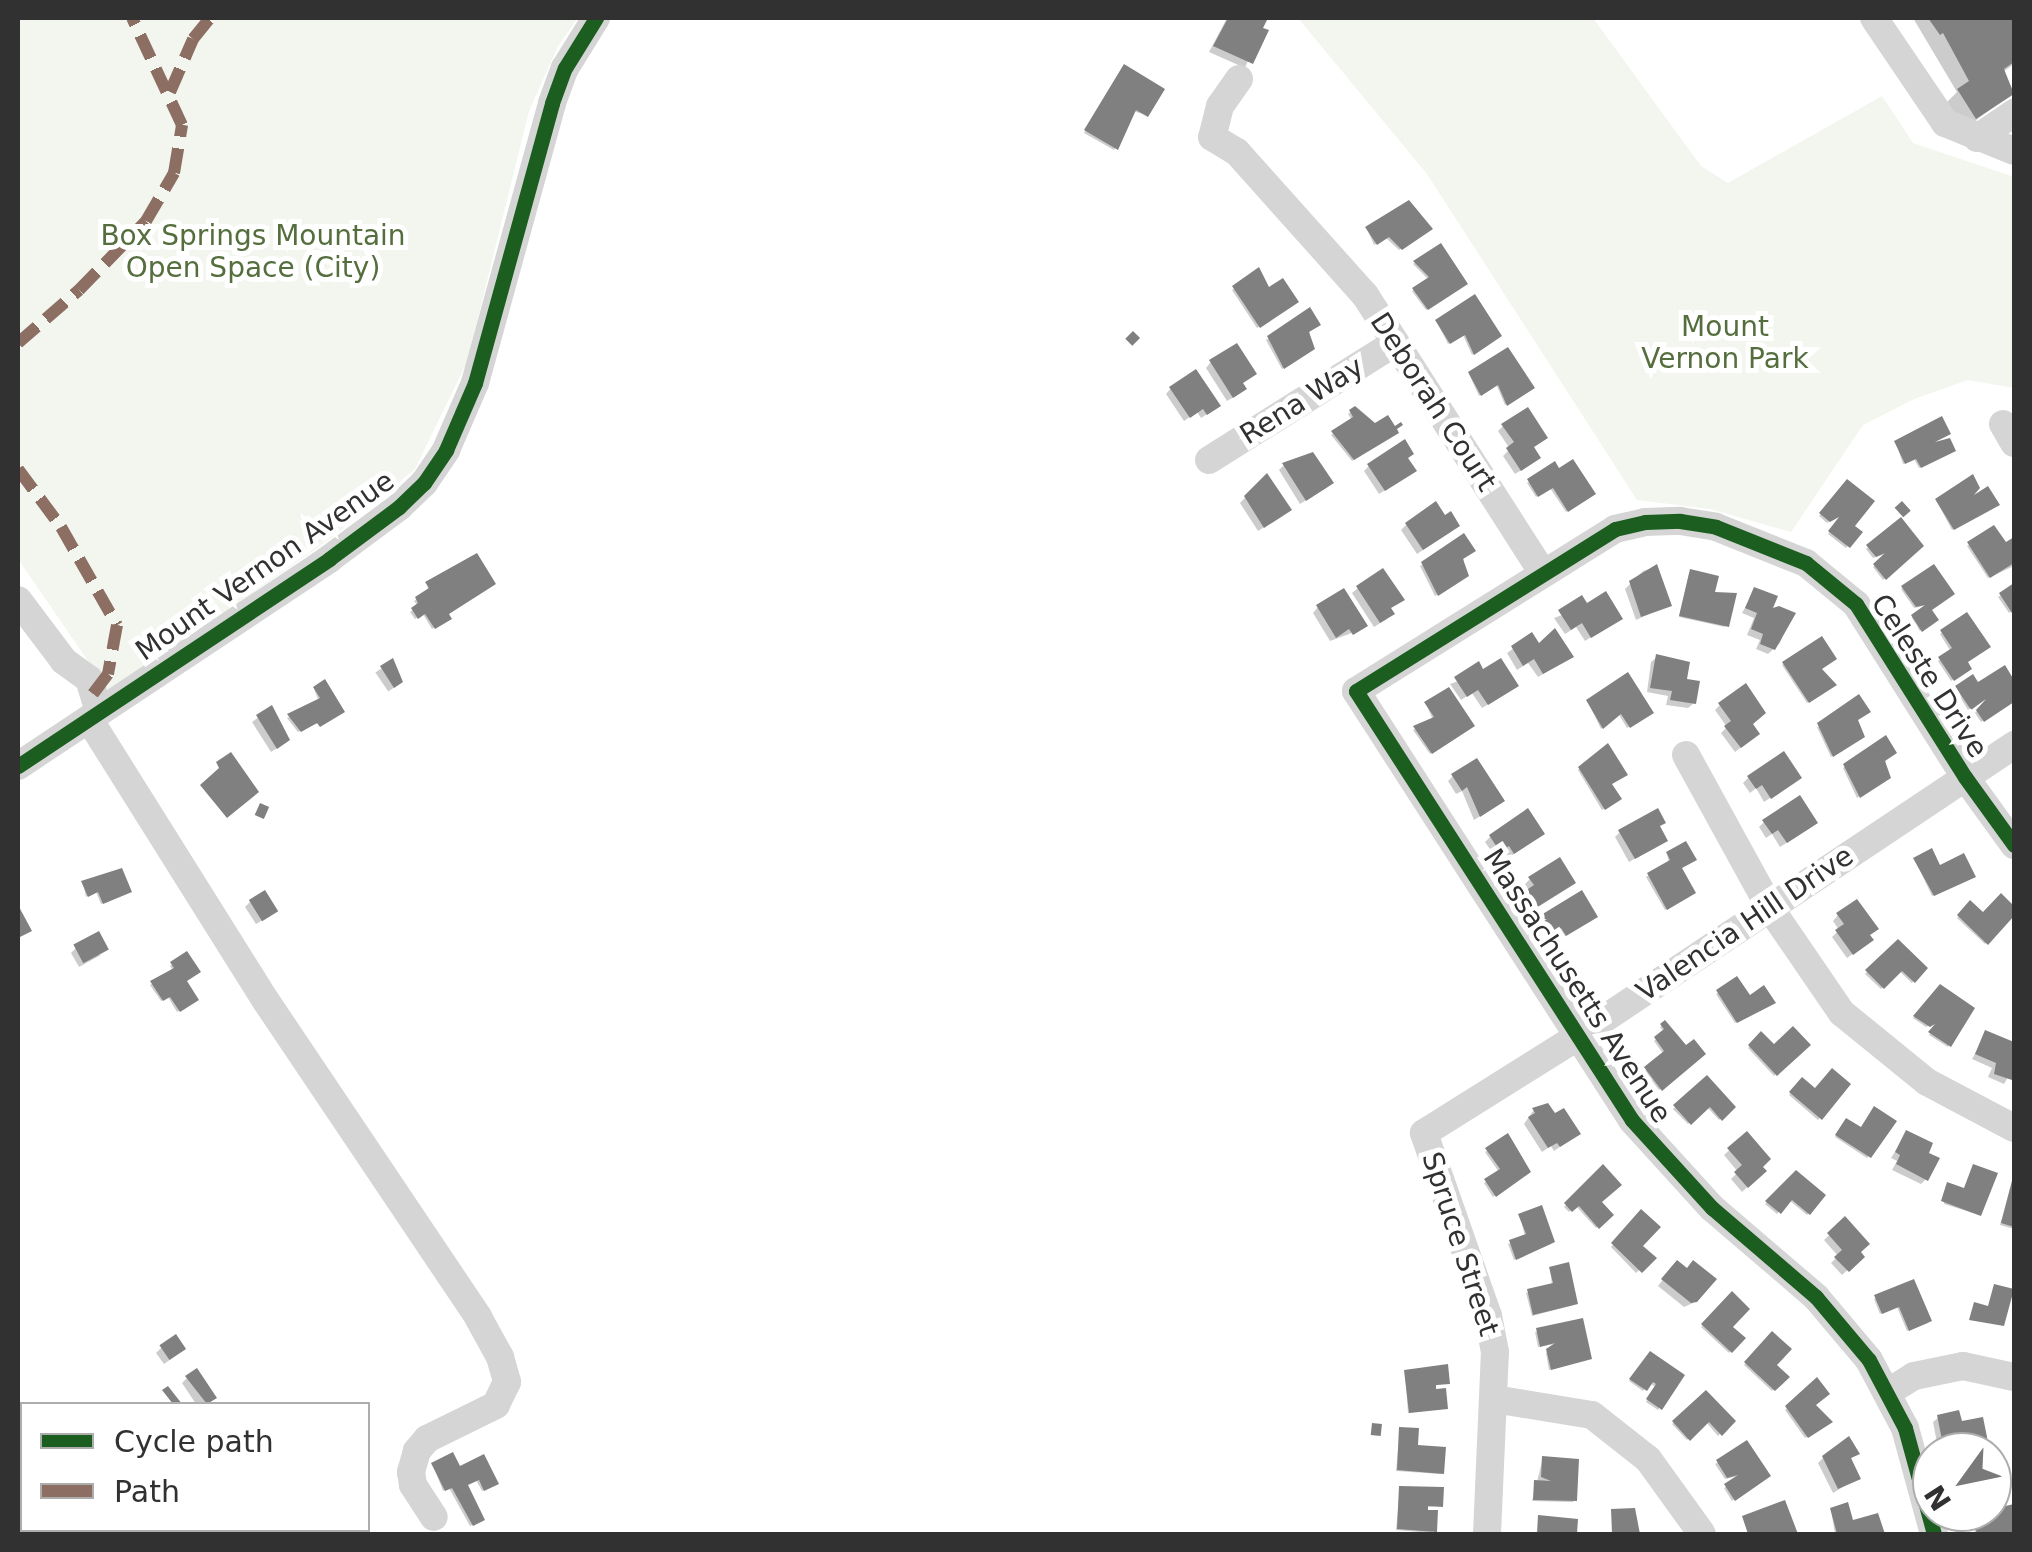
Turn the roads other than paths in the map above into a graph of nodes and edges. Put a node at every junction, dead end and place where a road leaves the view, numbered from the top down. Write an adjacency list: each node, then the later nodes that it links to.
1 (596, 18): 12 (street, Mount Vernon Avenue)
2 (1874, 18): 5 (street)
3 (1239, 79): 7 (street, Deborah Court)
4 (2014, 113): 5 (street)
5 (1977, 138): 6 (street)
6 (2014, 151)
7 (1395, 342): 8 (street, Rena Way); 9 (street, Deborah Court)
8 (1209, 460)
9 (1542, 572): 11 (street, Celeste Drive); 16 (street, Celeste Drive)
10 (18, 600): 12 (street)
11 (1356, 691): 19 (street, Massachusetts Avenue)
12 (94, 715): 15 (street, Mount Vernon Avenue); 25 (street)
13 (2014, 745): 16 (street, Valencia Hill Drive)
14 (1686, 755): 18 (street)
15 (18, 766)
16 (1965, 778): 17 (street, Celeste Drive); 18 (street, Valencia Hill Drive)
17 (2014, 845)
18 (1770, 908): 19 (street, Valencia Hill Drive); 20 (street)
19 (1577, 1037): 21 (street, Valencia Hill Drive); 23 (street, Massachusetts Avenue)
20 (2014, 1128)
21 (1424, 1133): 24 (street, Spruce Street)
22 (2014, 1377): 23 (street)
23 (1890, 1392): 28 (street, Massachusetts Avenue)
24 (1494, 1398): 26 (street, Spruce Street); 27 (street)
25 (434, 1517)
26 (1487, 1534)
27 (1702, 1534)
28 (1934, 1534)

